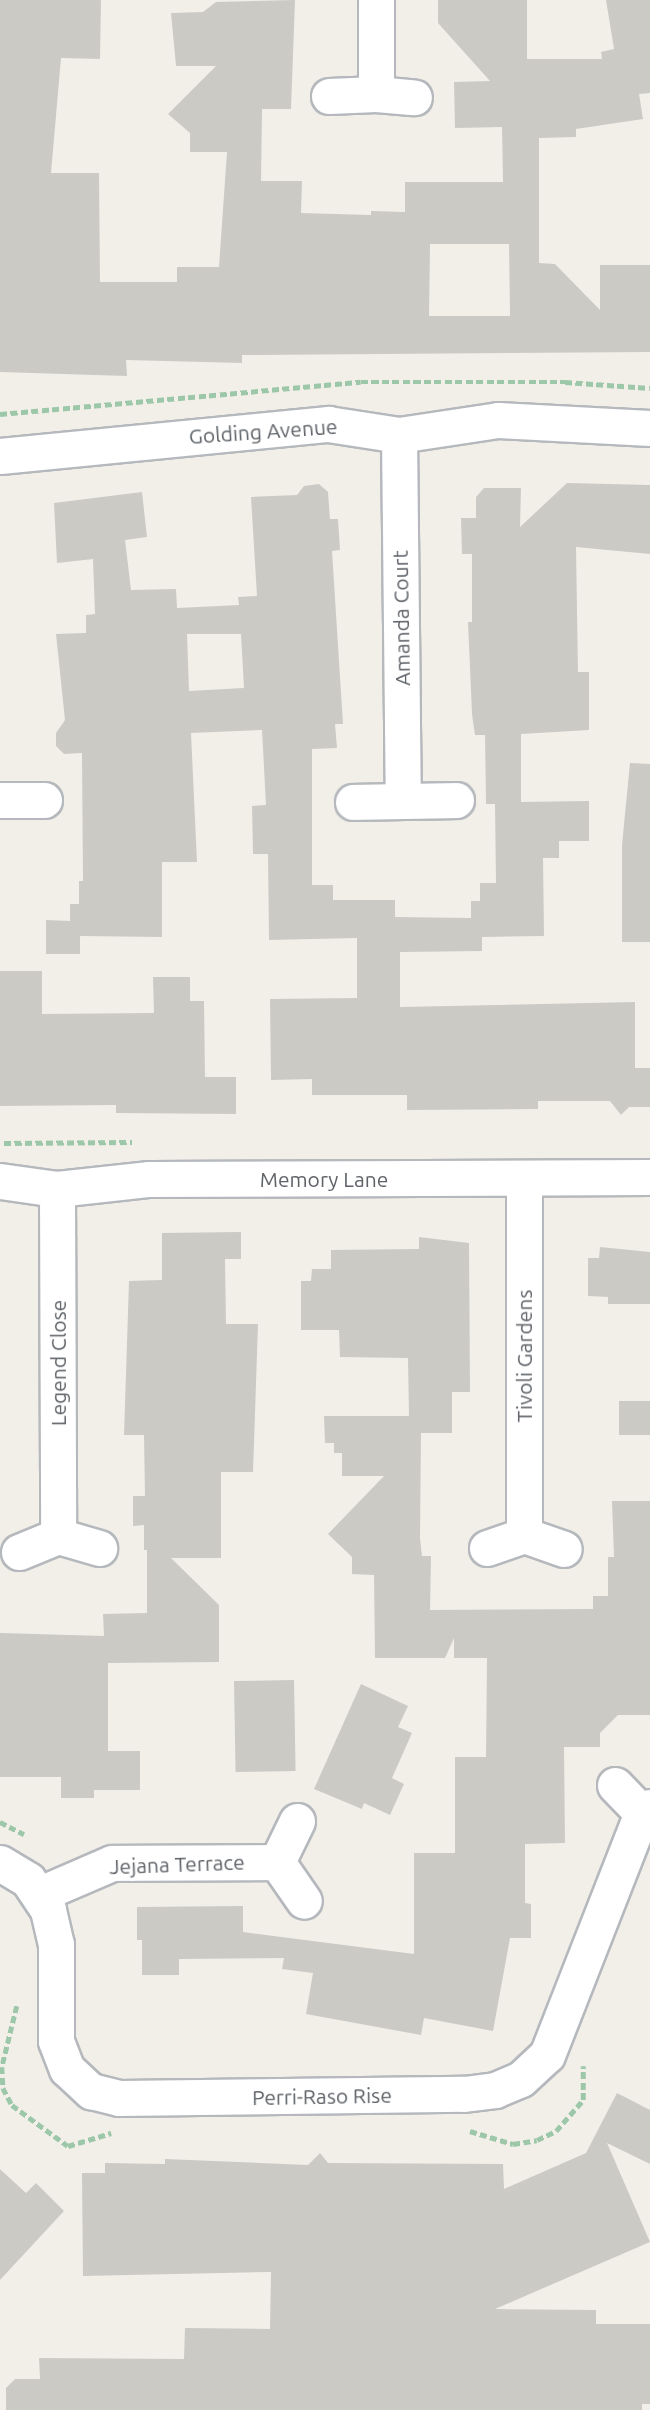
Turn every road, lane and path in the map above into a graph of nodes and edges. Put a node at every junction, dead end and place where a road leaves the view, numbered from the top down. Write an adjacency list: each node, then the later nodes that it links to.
1 (376, 0): 2 (street)
2 (376, 94): 3 (street); 4 (street)
3 (329, 96)
4 (414, 97)
5 (650, 428): 6 (street, Golding Avenue)
6 (399, 435): 7 (street, Golding Avenue); 11 (street, Amanda Court)
7 (0, 456)
8 (0, 800): 9 (street)
9 (44, 800)
10 (456, 800): 11 (street)
11 (403, 801): 12 (street)
12 (353, 802)
13 (650, 1177): 14 (street, Memory Lane)
14 (524, 1178): 16 (street, Memory Lane); 17 (street, Tivoli Gardens)
15 (0, 1181): 16 (street, Memory Lane)
16 (57, 1189): 18 (street, Legend Close)
17 (524, 1535): 20 (street); 21 (street)
18 (58, 1536): 19 (street); 22 (street)
19 (99, 1548)
20 (487, 1548)
21 (564, 1549)
22 (19, 1552)
23 (615, 1786): 24 (street, Perri-Raso Rise)
24 (646, 1810): 28 (street, Perri-Raso Rise)
25 (298, 1821): 26 (street)
26 (277, 1862): 28 (street, Jejana Terrace); 29 (street)
27 (0, 1863): 28 (street)
28 (40, 1894)
29 (304, 1901)

